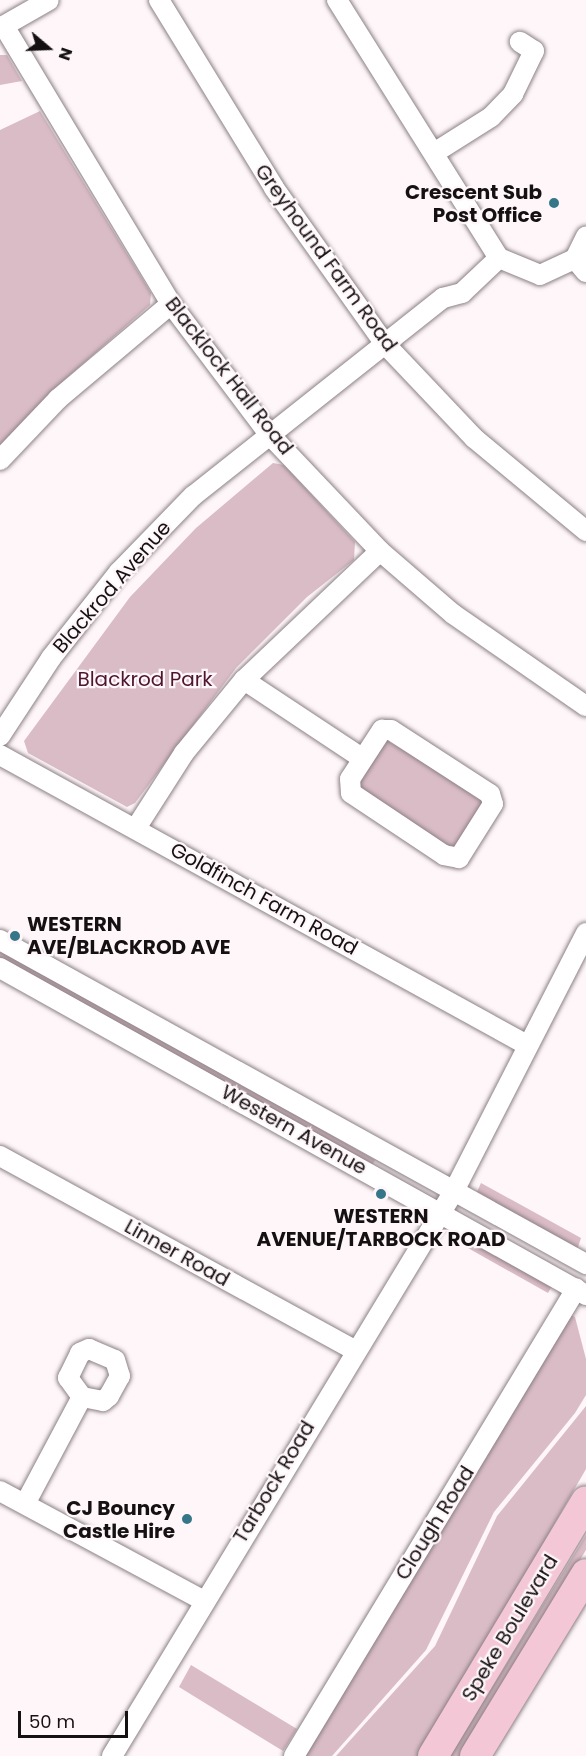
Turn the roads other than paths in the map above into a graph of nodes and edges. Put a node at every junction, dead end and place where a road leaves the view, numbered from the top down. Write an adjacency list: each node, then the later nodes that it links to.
1 (49, 0): 4 (street)
2 (159, 0): 11 (street, Greyhound Farm Road)
3 (337, 0): 6 (street)
4 (2, 27): 10 (street, Blacklock Hall Road)
5 (520, 42): 6 (street)
6 (434, 153): 8 (street)
7 (586, 236): 9 (street)
8 (499, 258): 9 (street); 11 (street, Blackrod Avenue)
9 (581, 265)
10 (171, 304): 12 (street, Blacklock Hall Road); 13 (street)
11 (384, 343): 12 (street, Blackrod Avenue); 14 (street, Greyhound Farm Road)
12 (269, 434): 15 (street, Blacklock Hall Road); 18 (street, Blackrod Avenue)
13 (0, 460)
14 (586, 531)
15 (380, 551): 16 (street); 17 (street, Blacklock Hall Road)
16 (244, 680): 20 (street); 21 (street)
17 (586, 706)
18 (0, 736)
19 (0, 755): 21 (street, Goldfinch Farm Road)
20 (362, 758): 20 (street)
21 (136, 828): 25 (street, Goldfinch Farm Road)
22 (586, 933): 25 (street, Tarbock Road)
23 (0, 940): 27 (street, Western Avenue)
24 (0, 968): 28 (street, Western Avenue)
25 (527, 1046): 27 (street, Tarbock Road)
26 (0, 1156): 31 (street, Linner Road)
27 (454, 1191): 28 (street, Tarbock Road); 29 (street, Western Avenue)
28 (441, 1210): 30 (street, Western Avenue); 31 (street, Tarbock Road)
29 (586, 1264)
30 (581, 1292): 39 (street, Clough Road)
31 (355, 1350): 37 (street, Tarbock Road)
32 (82, 1397): 35 (street)
33 (0, 1491): 35 (street)
34 (585, 1503): 40 (highway, Speke Boulevard)
35 (25, 1504): 37 (street)
36 (586, 1574): 41 (highway, Speke Boulevard)
37 (204, 1601): 38 (street, Tarbock Road)
38 (112, 1756)
39 (294, 1756)
40 (433, 1756)
41 (475, 1756)

